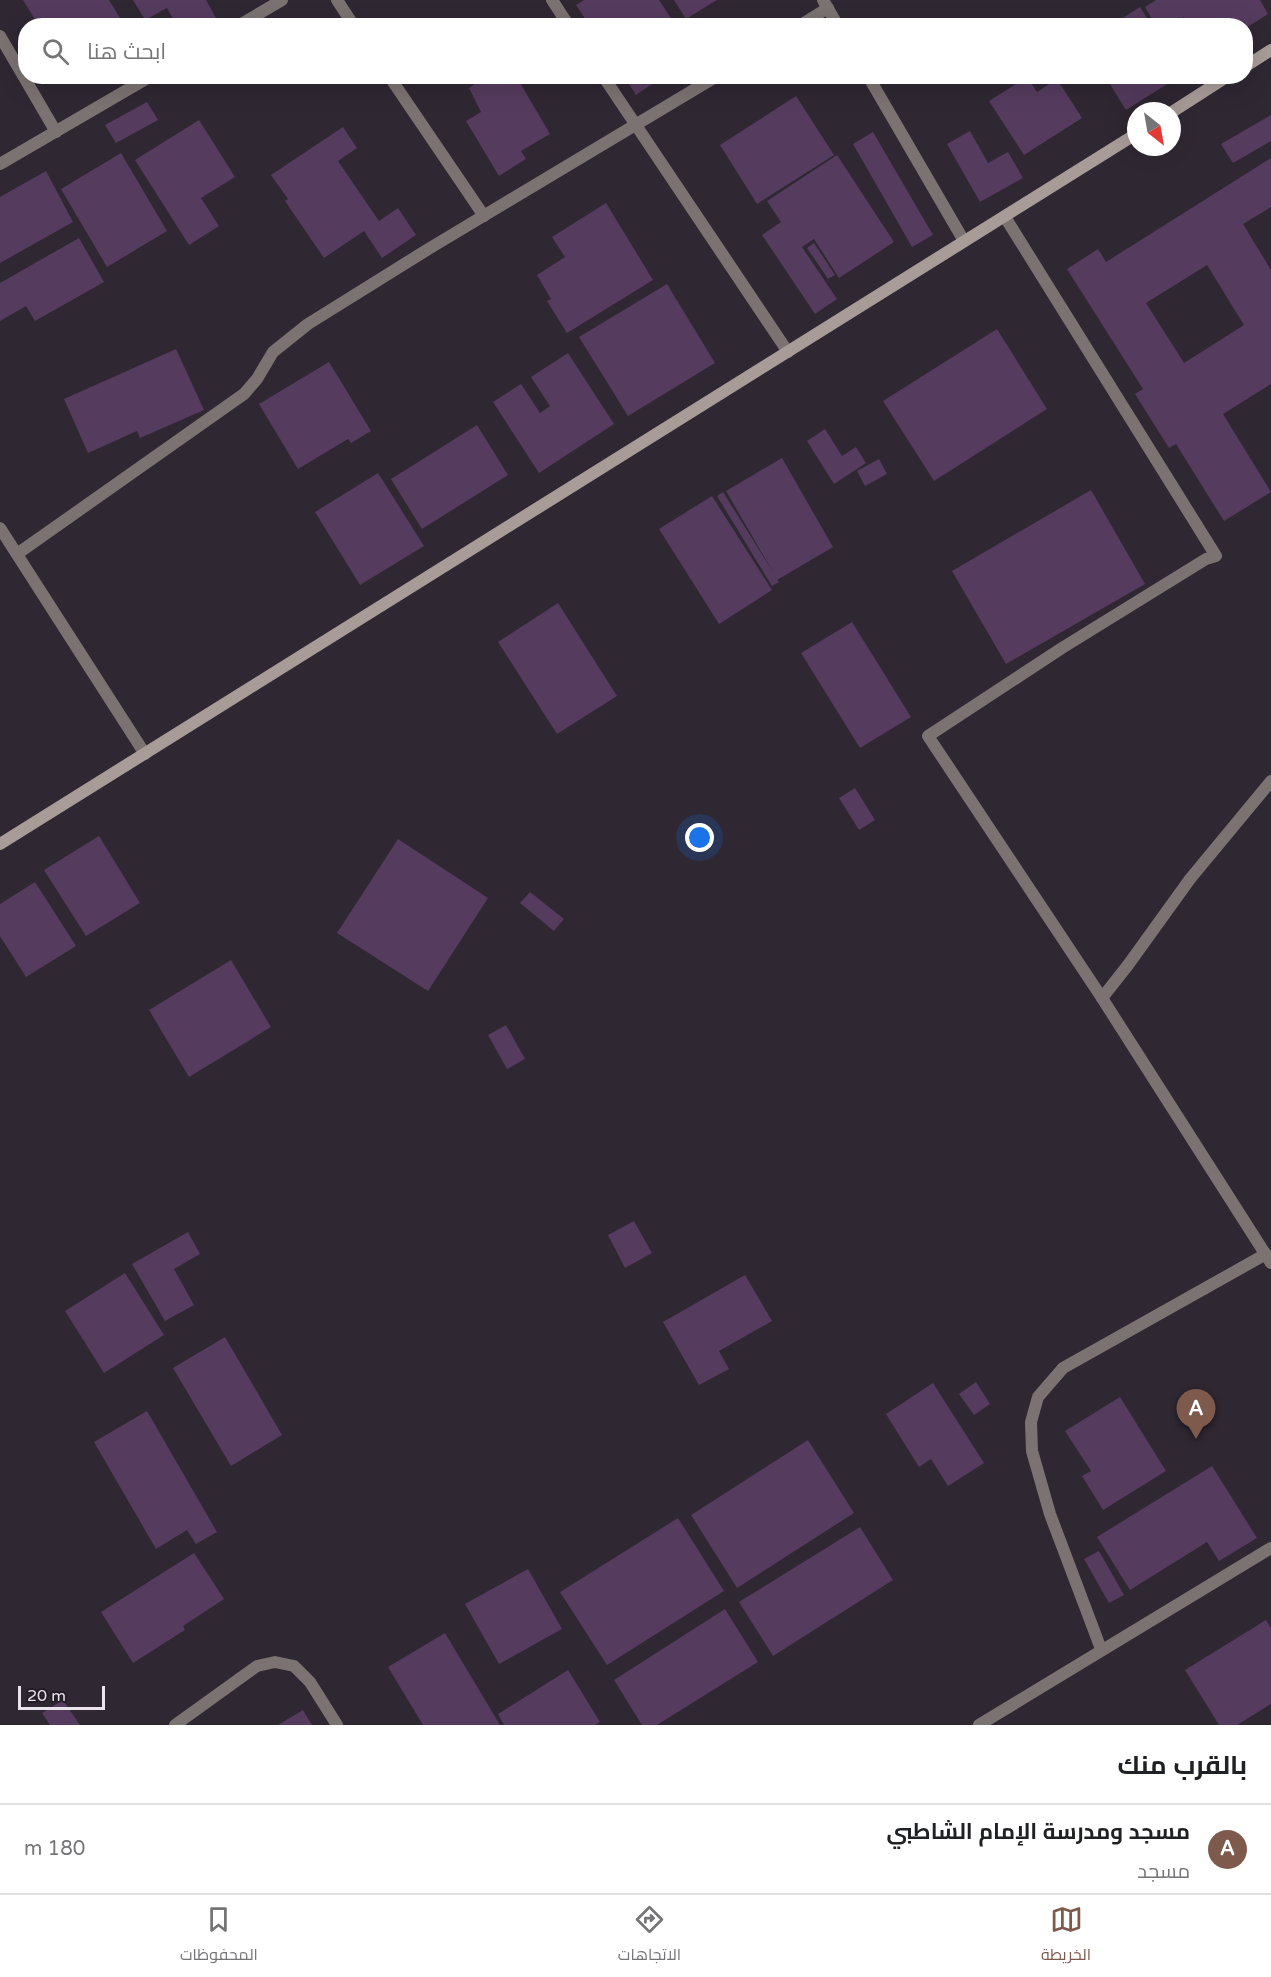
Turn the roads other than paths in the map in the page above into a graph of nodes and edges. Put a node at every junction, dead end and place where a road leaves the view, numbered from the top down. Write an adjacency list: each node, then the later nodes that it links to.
1 (282, 0): 5 (street)
2 (337, 0): 6 (street)
3 (552, 0): 7 (street)
4 (826, 4): 8 (street); 9 (street)
5 (252, 18)
6 (349, 18)
7 (564, 18)
8 (809, 18)
9 (834, 18)
10 (0, 36): 13 (street)
11 (1271, 50): 12 (street)
12 (1253, 61)
13 (18, 67)
14 (28, 84): 23 (street)
15 (137, 84): 23 (street)
16 (394, 84): 26 (street)
17 (608, 84): 22 (street)
18 (704, 84): 22 (street)
19 (873, 84): 28 (street)
20 (1216, 84): 21 (street)
21 (1181, 106)
22 (636, 126): 26 (street); 29 (street)
23 (56, 132): 25 (street)
24 (1127, 140): 27 (street)
25 (0, 165)
26 (484, 216): 31 (street)
27 (1005, 217): 28 (street); 35 (street)
28 (964, 241): 29 (street)
29 (788, 352): 32 (street)
30 (0, 528): 31 (street)
31 (17, 554): 32 (street)
32 (145, 754): 34 (street)
33 (1271, 781): 35 (street)
34 (0, 844)
35 (1102, 998): 36 (street)
36 (1268, 1258): 38 (street)
37 (1271, 1548): 38 (street)
38 (1101, 1649): 41 (street)
39 (175, 1725): 40 (street)
40 (337, 1725)
41 (979, 1725)

